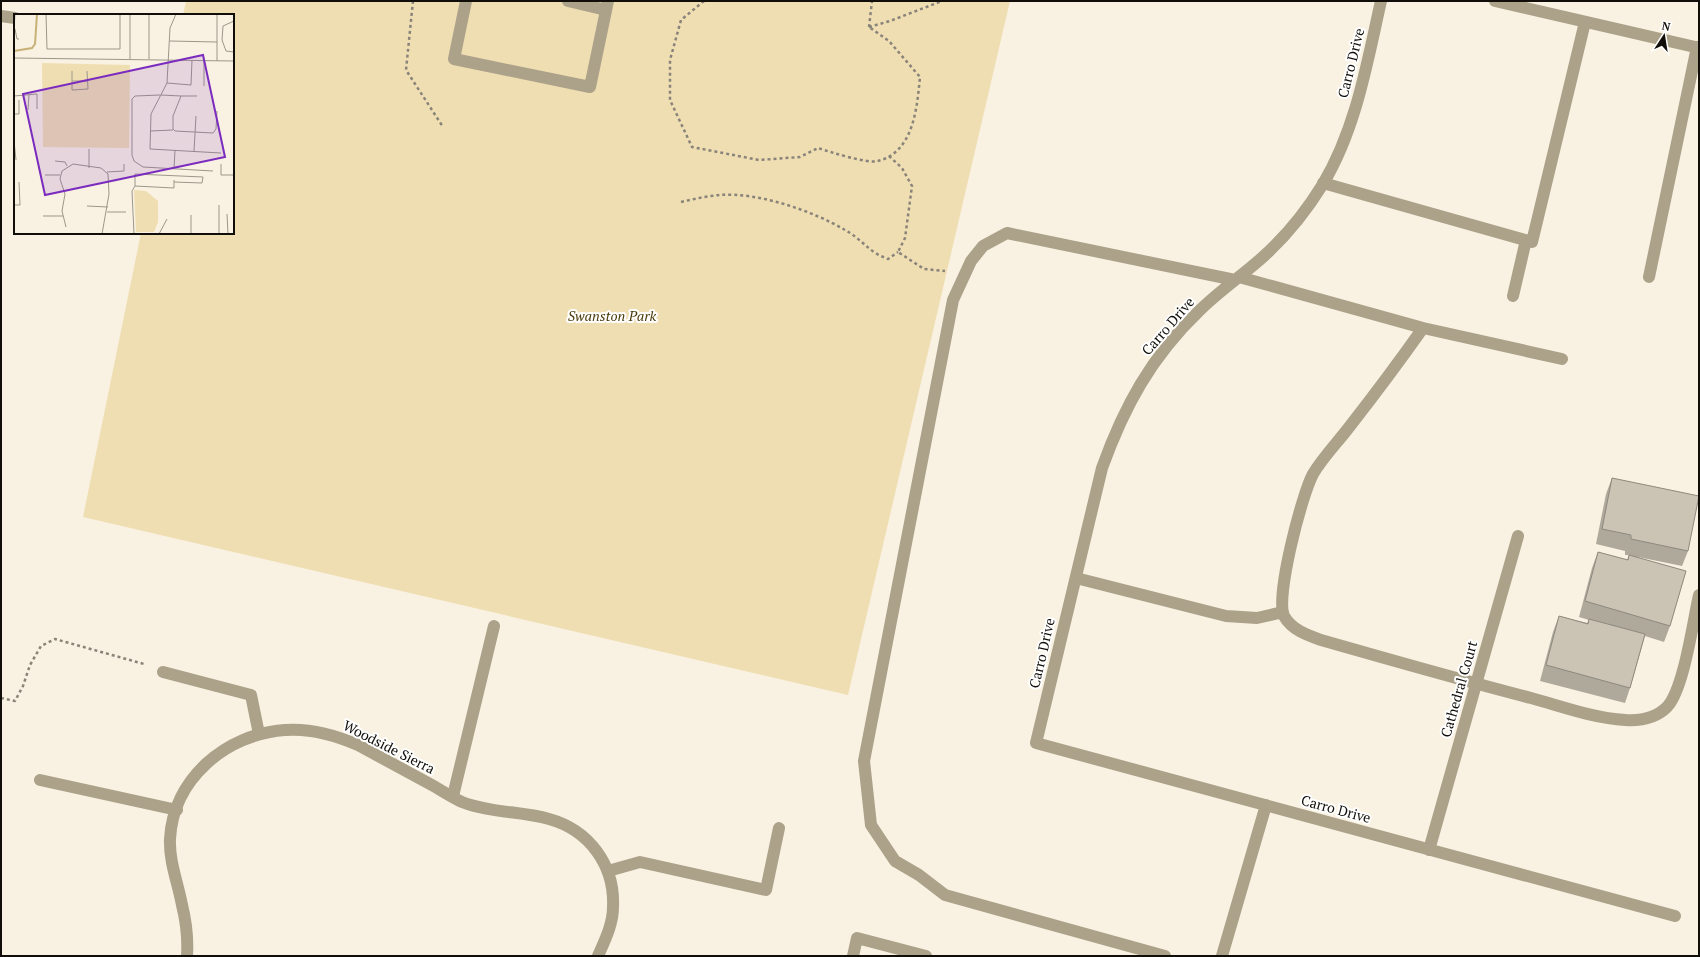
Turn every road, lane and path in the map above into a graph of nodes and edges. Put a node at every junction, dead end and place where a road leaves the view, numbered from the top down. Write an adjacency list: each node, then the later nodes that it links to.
1 (413, 1): 15 (path)
2 (466, 1): 9 (street)
3 (568, 1): 9 (street)
4 (704, 1): 16 (path)
5 (872, 1): 13 (path)
6 (942, 1): 13 (path)
7 (1381, 1): 17 (street, Carro Drive)
8 (1494, 1): 12 (street)
9 (607, 5)
10 (1, 16): 11 (street)
11 (14, 18)
12 (1585, 22): 14 (street); 19 (street)
13 (869, 26): 16 (path)
14 (1698, 48): 22 (street)
15 (443, 127)
16 (889, 156): 20 (path)
17 (1323, 183): 19 (street); 23 (street, Carro Drive)
18 (681, 202): 20 (path)
19 (1526, 240): 24 (street)
20 (898, 252): 21 (path)
21 (965, 274): 23 (street); 48 (street)
22 (1649, 276)
23 (1237, 279): 25 (street); 28 (street, Carro Drive)
24 (1513, 296)
25 (1423, 328): 26 (street); 30 (street)
26 (1562, 359)
27 (1518, 536): 33 (street, Cathedral Court)
28 (1076, 578): 30 (street); 38 (street, Carro Drive)
29 (1699, 595): 33 (street)
30 (1283, 612): 33 (street)
31 (494, 626): 37 (street)
32 (164, 672): 34 (path); 35 (street)
33 (1476, 684): 41 (street, Cathedral Court)
34 (1, 698)
35 (259, 734): 37 (street, Woodside Sierra); 39 (street, Woodside Sierra)
36 (40, 780): 39 (street)
37 (453, 796): 42 (street, Woodside Sierra)
38 (1266, 805): 41 (street, Carro Drive); 49 (street)
39 (177, 810): 44 (street, Woodside Sierra)
40 (780, 828): 42 (street)
41 (1429, 850): 43 (street, Carro Drive)
42 (608, 871): 45 (street, Woodside Sierra)
43 (1675, 916)
44 (187, 956)
45 (598, 956)
46 (853, 956): 47 (street)
47 (926, 956)
48 (1165, 956)
49 (1222, 956)

